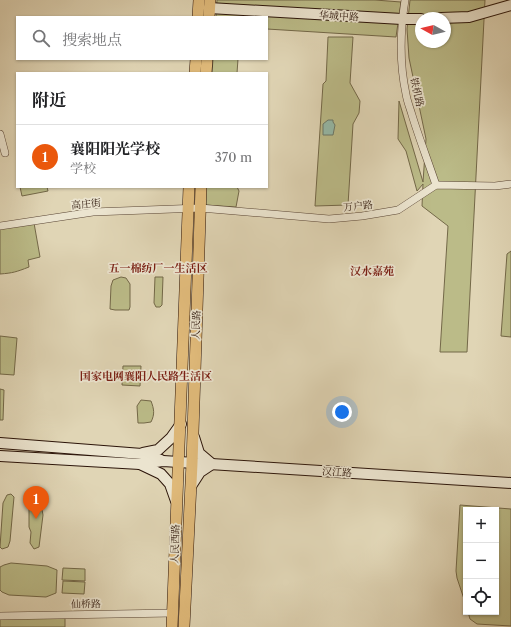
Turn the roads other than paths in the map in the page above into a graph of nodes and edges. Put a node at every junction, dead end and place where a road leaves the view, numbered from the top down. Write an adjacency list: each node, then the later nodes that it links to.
1 (199, 0): 5 (main road)
2 (405, 0): 7 (street, 铁机路)
3 (511, 5): 6 (main road)
4 (209, 8): 7 (main road, 华城中路)
5 (198, 16)
6 (451, 18)
7 (402, 19): 8 (main road, 华城中路); 15 (street, 铁机路)
8 (415, 19)
9 (196, 60): 11 (main road)
10 (207, 60): 12 (main road)
11 (195, 72)
12 (206, 72)
13 (0, 134): 14 (street)
14 (5, 153)
15 (436, 184): 16 (street); 19 (street, 万户路)
16 (511, 184)
17 (189, 188): 19 (main road, 人民路)
18 (201, 188): 19 (main road, 人民路)
19 (194, 208): 20 (street, 高庄街); 21 (main road, 人民路); 22 (main road, 人民路)
20 (0, 226)
21 (180, 424): 24 (main road); 27 (main road, 人民路)
22 (193, 434): 28 (main road, 人民路); 30 (main road)
23 (0, 443): 24 (main road, 汉江路)
24 (142, 454): 26 (main road, 汉江路)
25 (0, 456): 29 (main road, 汉江路)
26 (163, 461): 27 (main road, 汉江路); 29 (main road, 汉江路)
27 (179, 462): 28 (main road, 汉江路); 33 (main road, 人民西路)
28 (192, 463): 30 (main road, 汉江路); 32 (main road, 人民西路)
29 (140, 464): 33 (main road)
30 (212, 464): 31 (main road, 汉江路); 32 (main road)
31 (511, 483)
32 (191, 486): 37 (main road, 人民西路)
33 (177, 505): 34 (main road, 人民西路)
34 (173, 612): 35 (street, 仙桥路); 36 (main road, 人民西路)
35 (0, 616)
36 (172, 627)
37 (184, 627)

